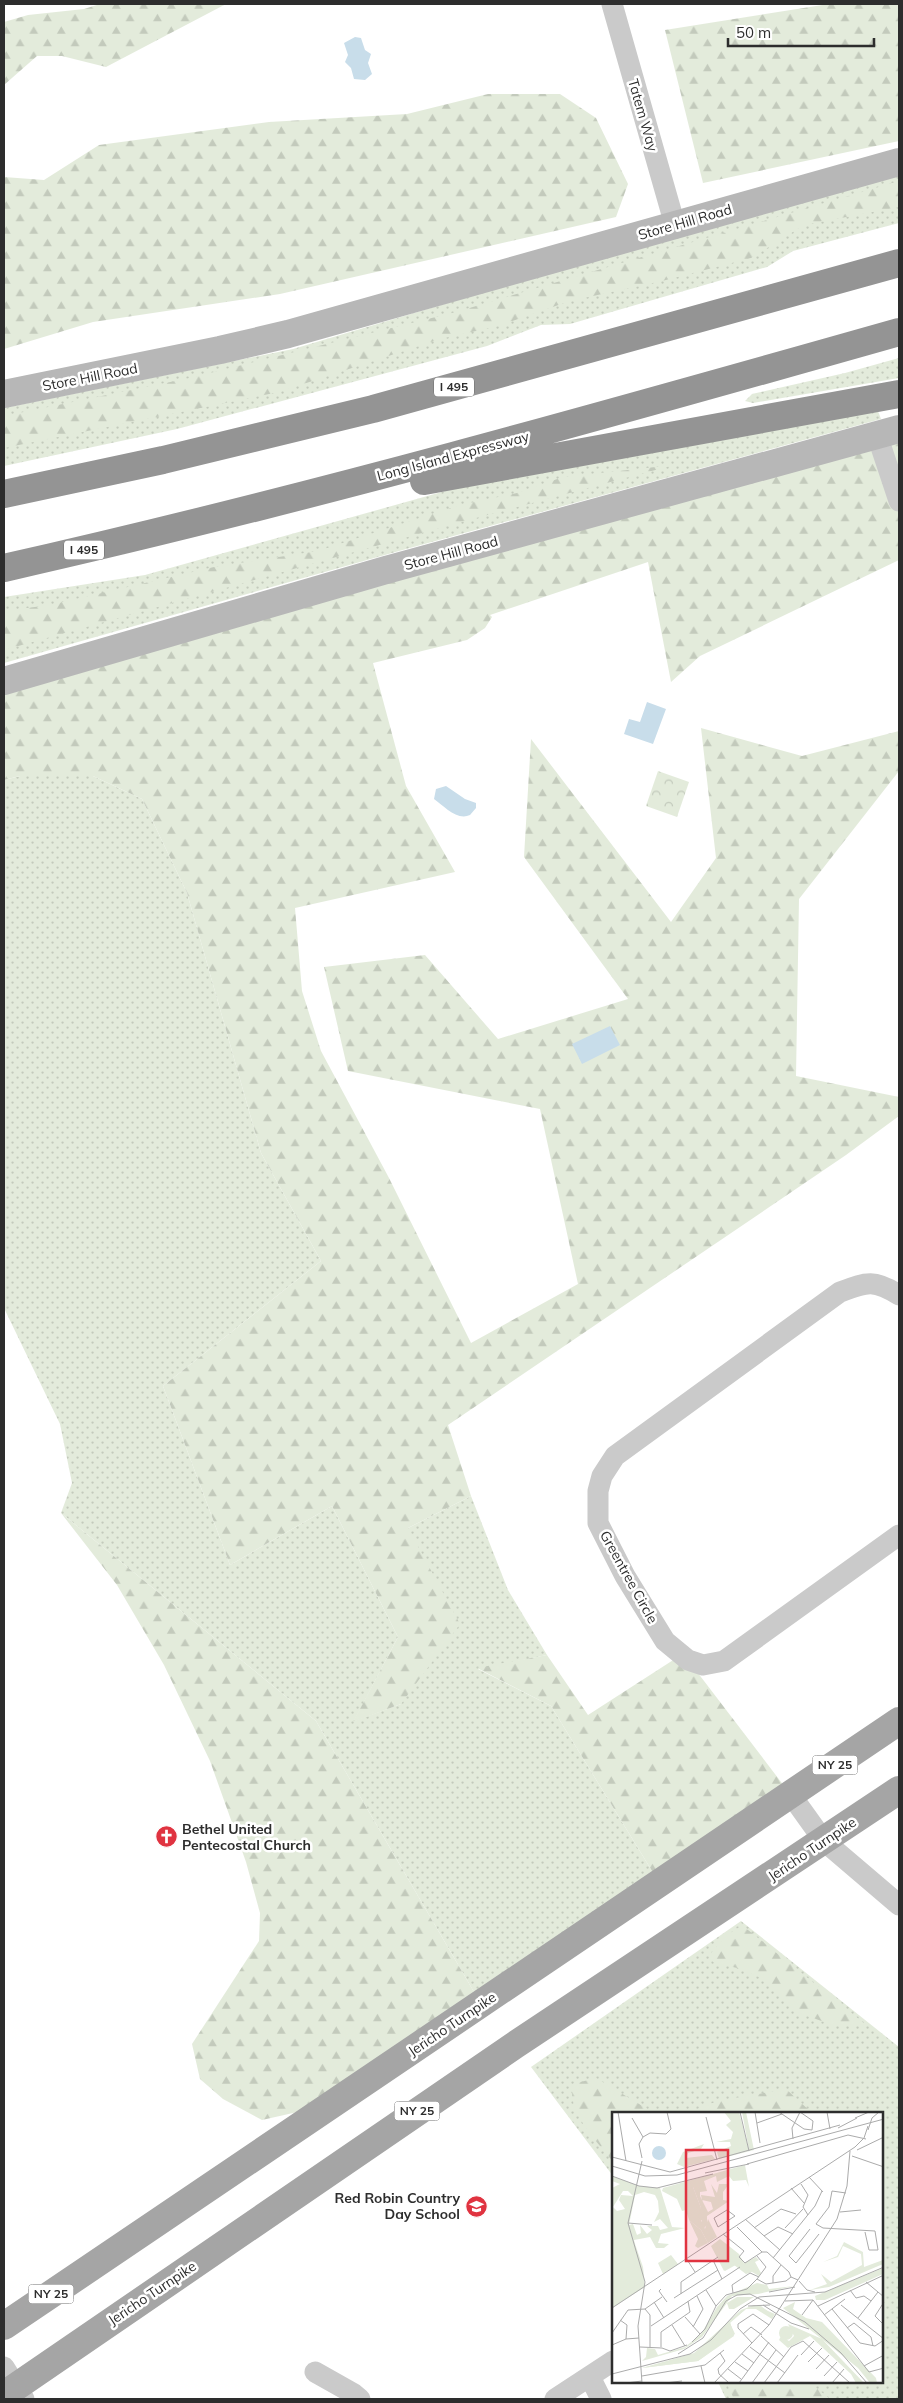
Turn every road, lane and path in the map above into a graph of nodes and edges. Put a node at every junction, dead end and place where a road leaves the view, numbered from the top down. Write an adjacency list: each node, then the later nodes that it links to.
1 (612, 4): 3 (street, Tatem Way)
2 (899, 162): 3 (main road, Store Hill Road)
3 (675, 225): 6 (main road, Store Hill Road)
4 (899, 263): 9 (highway, I 495)
5 (899, 332): 11 (highway, Long Island Expressway / I 495)
6 (4, 394)
7 (899, 394): 11 (highway)
8 (888, 432): 10 (street); 13 (main road, Store Hill Road)
9 (4, 494)
10 (899, 501)
11 (165, 531): 12 (highway, Long Island Expressway / I 495)
12 (4, 568)
13 (4, 681)
14 (899, 1295): 15 (street, Greentree Circle)
15 (899, 1535)
16 (899, 1722): 18 (main road, Jericho Turnpike / NY 25)
17 (899, 1790): 19 (main road, Jericho Turnpike / NY 25)
18 (791, 1795): 19 (street); 21 (main road, Jericho Turnpike / NY 25)
19 (824, 1841): 20 (street); 25 (main road, Jericho Turnpike / NY 25)
20 (899, 1905)
21 (4, 2326)
22 (612, 2363): 24 (street)
23 (315, 2372): 26 (street)
24 (590, 2377): 27 (street); 28 (street)
25 (12, 2387)
26 (360, 2399)
27 (555, 2399)
28 (601, 2399)

